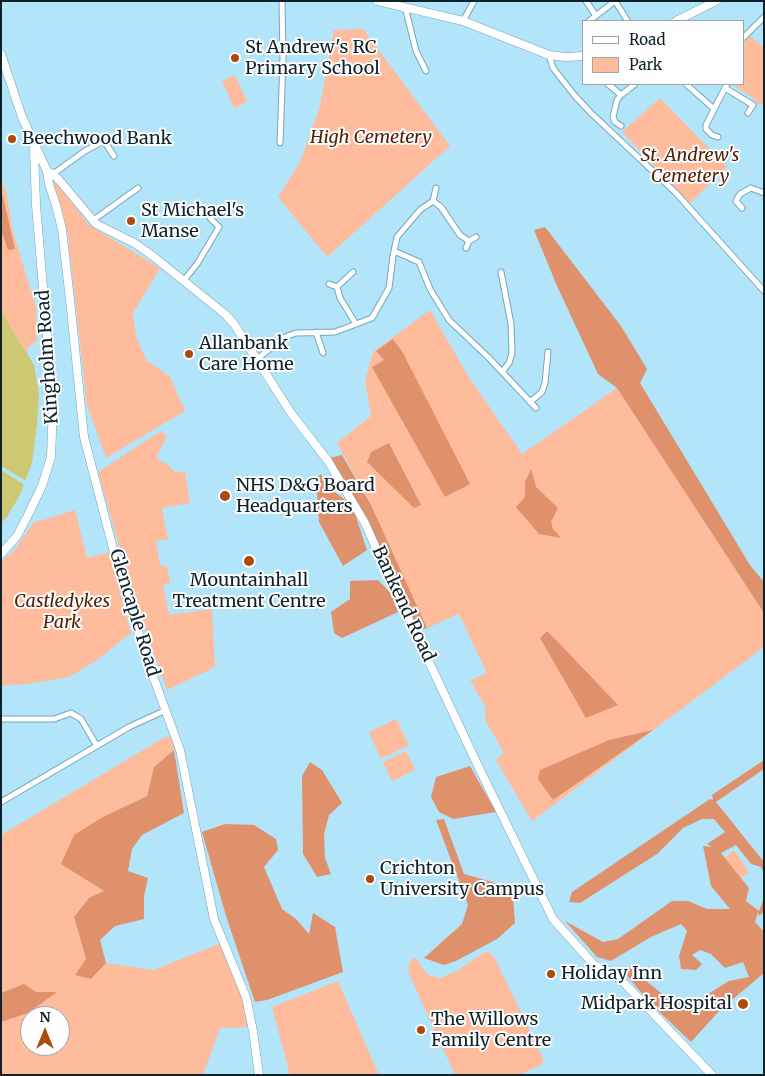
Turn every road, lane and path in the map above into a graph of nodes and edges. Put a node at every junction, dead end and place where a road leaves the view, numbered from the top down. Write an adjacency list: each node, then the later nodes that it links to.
1 (282, 1): 28 (street)
2 (378, 1): 7 (main road)
3 (474, 1): 13 (street)
4 (586, 1): 8 (street)
5 (615, 1): 8 (street); 11 (street)
6 (716, 1): 12 (main road)
7 (405, 7): 13 (main road); 18 (street)
8 (596, 16): 10 (street)
9 (764, 17): 14 (street)
10 (590, 20)
11 (628, 20)
12 (678, 20)
13 (463, 21): 16 (main road)
14 (745, 36)
15 (1, 54): 29 (main road)
16 (549, 55): 17 (main road); 48 (street)
17 (582, 56)
18 (426, 71)
19 (609, 85): 23 (street)
20 (634, 85): 23 (street)
21 (687, 85): 24 (street)
22 (726, 86): 24 (street); 25 (street)
23 (621, 95): 26 (street)
24 (714, 109): 27 (street)
25 (748, 113)
26 (621, 126)
27 (718, 137)
28 (280, 143)
29 (34, 147): 31 (main road, Glencaple Road); 57 (main road, Kingholm Road)
30 (114, 156): 31 (street)
31 (50, 172): 38 (main road, Bankend Road); 58 (main road, Glencaple Road)
32 (138, 188): 38 (street)
33 (436, 188): 35 (street)
34 (764, 193): 36 (street)
35 (433, 202): 40 (street); 42 (street)
36 (742, 208)
37 (210, 218): 45 (street)
38 (92, 221): 45 (main road, Bankend Road)
39 (476, 236): 40 (street)
40 (469, 241): 41 (street)
41 (466, 248)
42 (394, 251): 49 (street); 54 (street)
43 (353, 272): 47 (street)
44 (501, 272): 54 (street)
45 (184, 280): 53 (main road, Bankend Road)
46 (329, 284): 47 (street)
47 (338, 288): 49 (street)
48 (764, 291)
49 (356, 324): 50 (street)
50 (316, 332): 52 (street); 53 (street)
51 (548, 352): 55 (street)
52 (322, 353)
53 (257, 359): 63 (main road, Bankend Road)
54 (502, 372): 55 (street)
55 (530, 402): 56 (street)
56 (536, 408)
57 (1, 554)
58 (166, 710): 60 (street); 62 (main road, Glencaple Road)
59 (1, 719): 60 (street)
60 (97, 746): 61 (street)
61 (1, 802)
62 (259, 1075)
63 (712, 1075)

